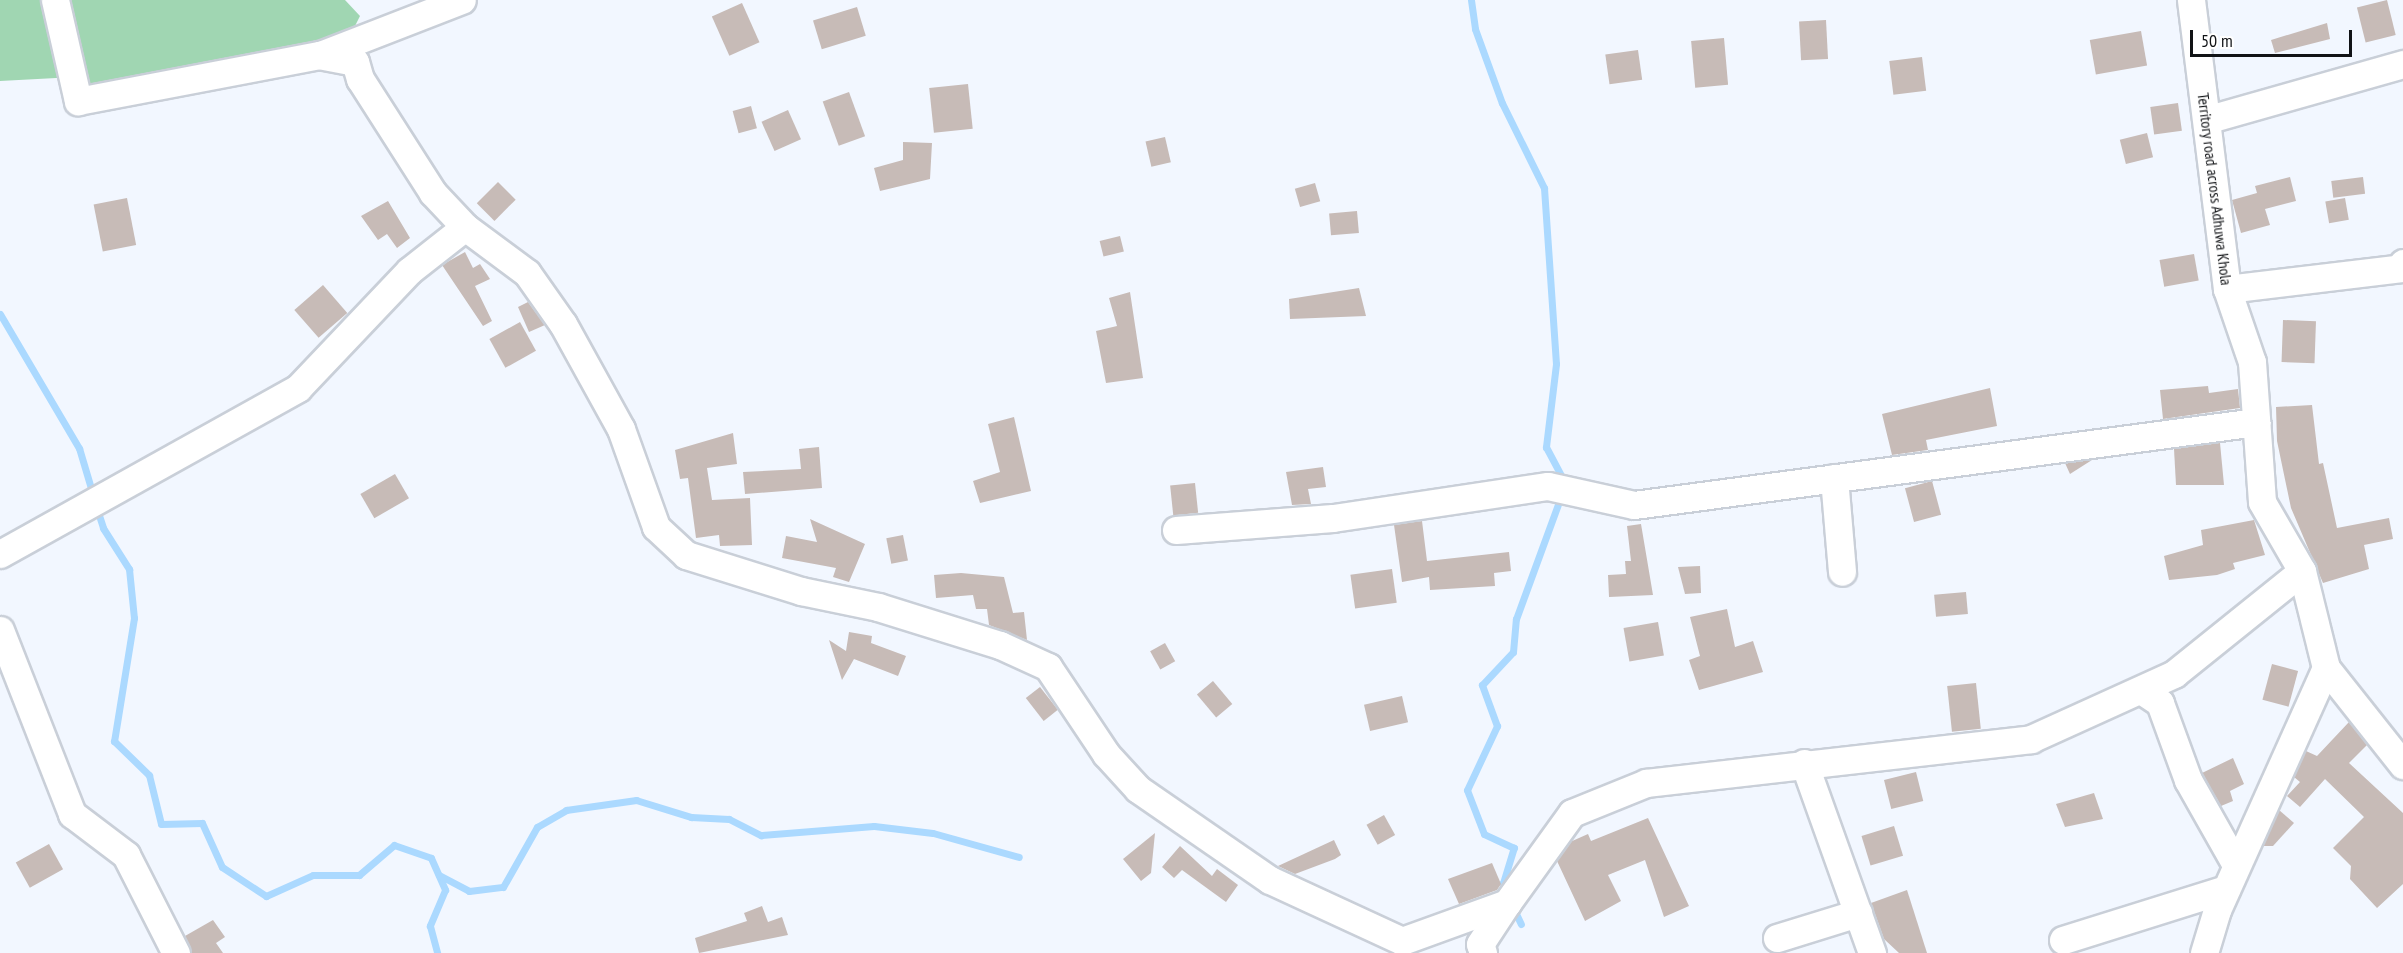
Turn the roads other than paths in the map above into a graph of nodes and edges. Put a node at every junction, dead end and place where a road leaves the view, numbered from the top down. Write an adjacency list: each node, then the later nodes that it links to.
1 (55, 0): 4 (street)
2 (462, 0): 4 (street)
3 (2191, 0): 6 (street, Territory road across Adhuwa Khola)
4 (321, 55): 7 (street)
5 (2403, 64): 6 (street)
6 (2209, 119): 9 (street, Territory road across Adhuwa Khola)
7 (465, 226): 13 (street); 22 (street)
8 (2403, 263): 9 (street)
9 (2227, 289): 10 (street, Territory road across Adhuwa Khola)
10 (2256, 422): 11 (street); 14 (street, Territory road across Adhuwa Khola)
11 (1834, 478): 12 (street); 15 (street)
12 (1176, 530)
13 (0, 554)
14 (2302, 571): 17 (street, Territory road across Adhuwa Khola); 18 (street)
15 (1842, 572)
16 (0, 630): 26 (street)
17 (2326, 668): 20 (street, Territory road across Adhuwa Khola); 21 (street)
18 (2141, 690): 19 (street); 21 (street)
19 (1804, 763): 22 (street); 23 (street)
20 (2403, 765)
21 (2231, 877): 25 (street); 29 (street)
22 (1507, 903): 27 (street)
23 (1858, 913): 24 (street); 28 (street)
24 (1777, 938)
25 (2063, 940)
26 (176, 953)
27 (1483, 953)
28 (1872, 953)
29 (2204, 953)

